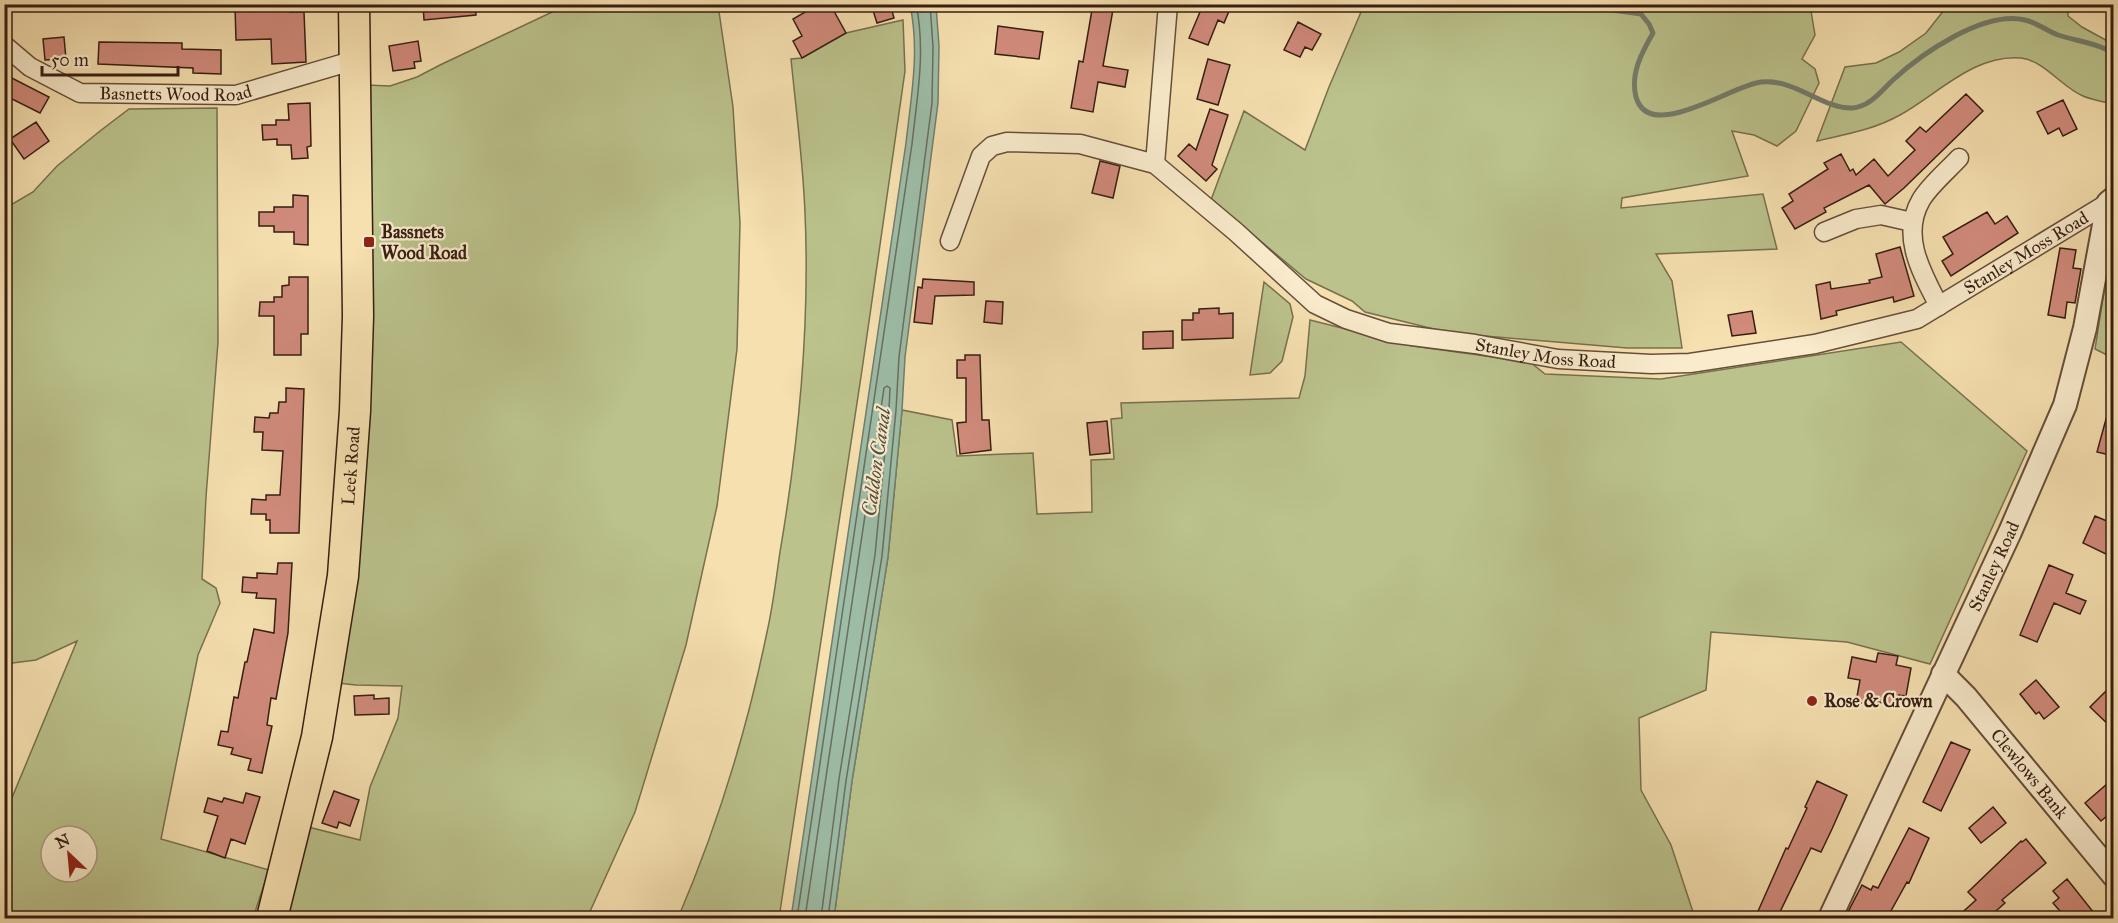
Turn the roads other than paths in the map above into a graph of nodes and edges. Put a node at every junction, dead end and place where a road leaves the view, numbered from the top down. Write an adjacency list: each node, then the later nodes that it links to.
1 (354, 4): 4 (highway, Leek Road)
2 (1168, 4): 6 (street)
3 (4, 45): 4 (street, Basnetts Wood Road)
4 (355, 60): 14 (highway, Leek Road)
5 (1959, 158): 8 (street)
6 (1155, 164): 10 (street, Stanley Moss Road); 11 (street, Stanley Moss Road)
7 (2111, 200): 11 (street, Stanley Moss Road); 12 (street, Stanley Road)
8 (1912, 222): 9 (street); 11 (street)
9 (1824, 232)
10 (950, 240)
11 (1939, 306)
12 (1943, 674): 13 (street, Clewlows Bank); 15 (street, Stanley Road)
13 (2114, 876)
14 (272, 918)
15 (1830, 918)

